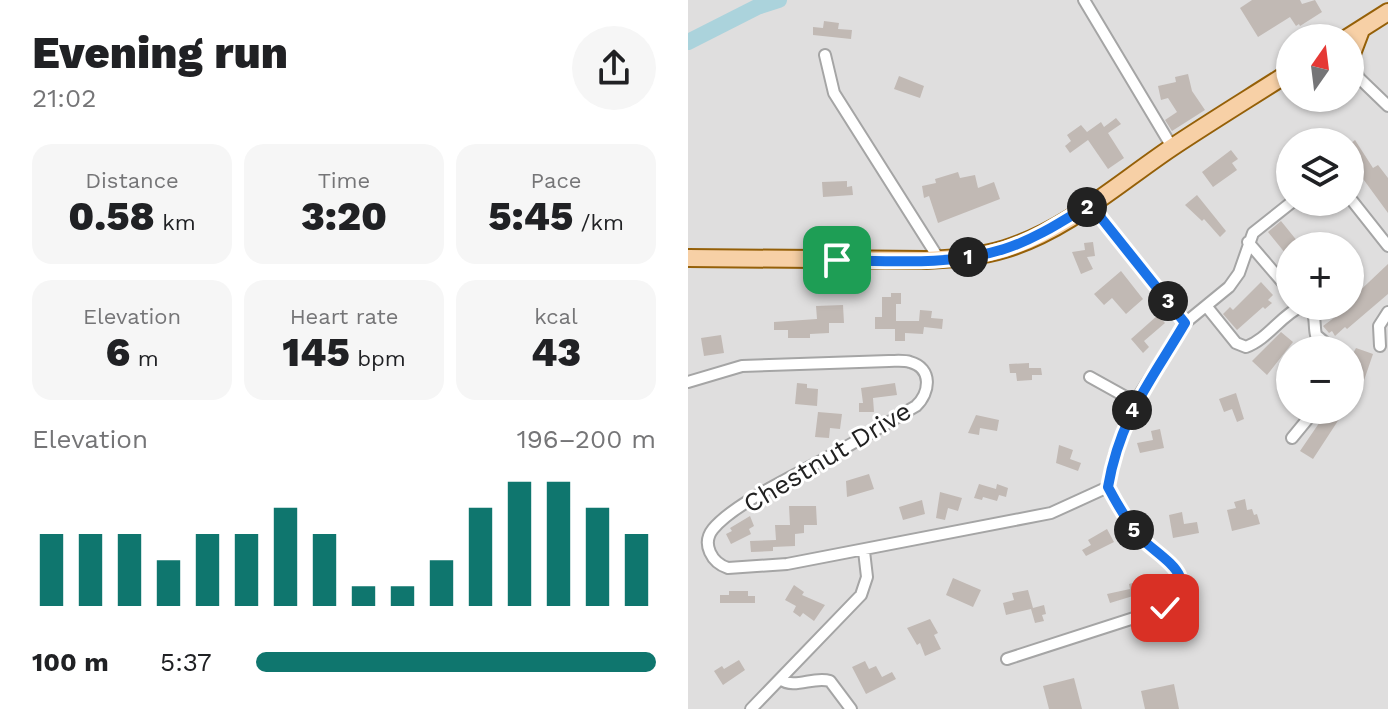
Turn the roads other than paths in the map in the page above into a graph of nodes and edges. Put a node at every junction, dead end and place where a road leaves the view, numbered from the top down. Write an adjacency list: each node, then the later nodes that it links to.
1 (1084, 0): 10 (street)
2 (1388, 12): 3 (main road)
3 (1364, 28)
4 (825, 55): 17 (street)
5 (1276, 81): 10 (main road)
6 (1364, 83): 8 (street)
7 (1388, 91): 8 (street)
8 (1374, 92): 9 (street)
9 (1388, 106)
10 (1172, 147): 11 (main road)
11 (1092, 203): 17 (main road); 22 (street)
12 (1276, 214): 14 (street)
13 (1364, 216): 15 (street)
14 (1248, 242): 18 (street); 19 (street)
15 (1388, 246)
16 (688, 258): 17 (main road)
17 (939, 259)
18 (1276, 275)
19 (1207, 307): 21 (street); 22 (street)
20 (1388, 312): 23 (street)
21 (1281, 320)
22 (1185, 323): 26 (street)
23 (1380, 346)
24 (1090, 377): 26 (street)
25 (688, 382): 30 (street, Chestnut Drive)
26 (1135, 402): 29 (street)
27 (1304, 424): 28 (street)
28 (1292, 438)
29 (1108, 487): 30 (street, Chestnut Drive); 31 (street)
30 (864, 551): 32 (street)
31 (1007, 659)
32 (780, 679): 33 (street); 34 (street)
33 (751, 709)
34 (851, 709)

